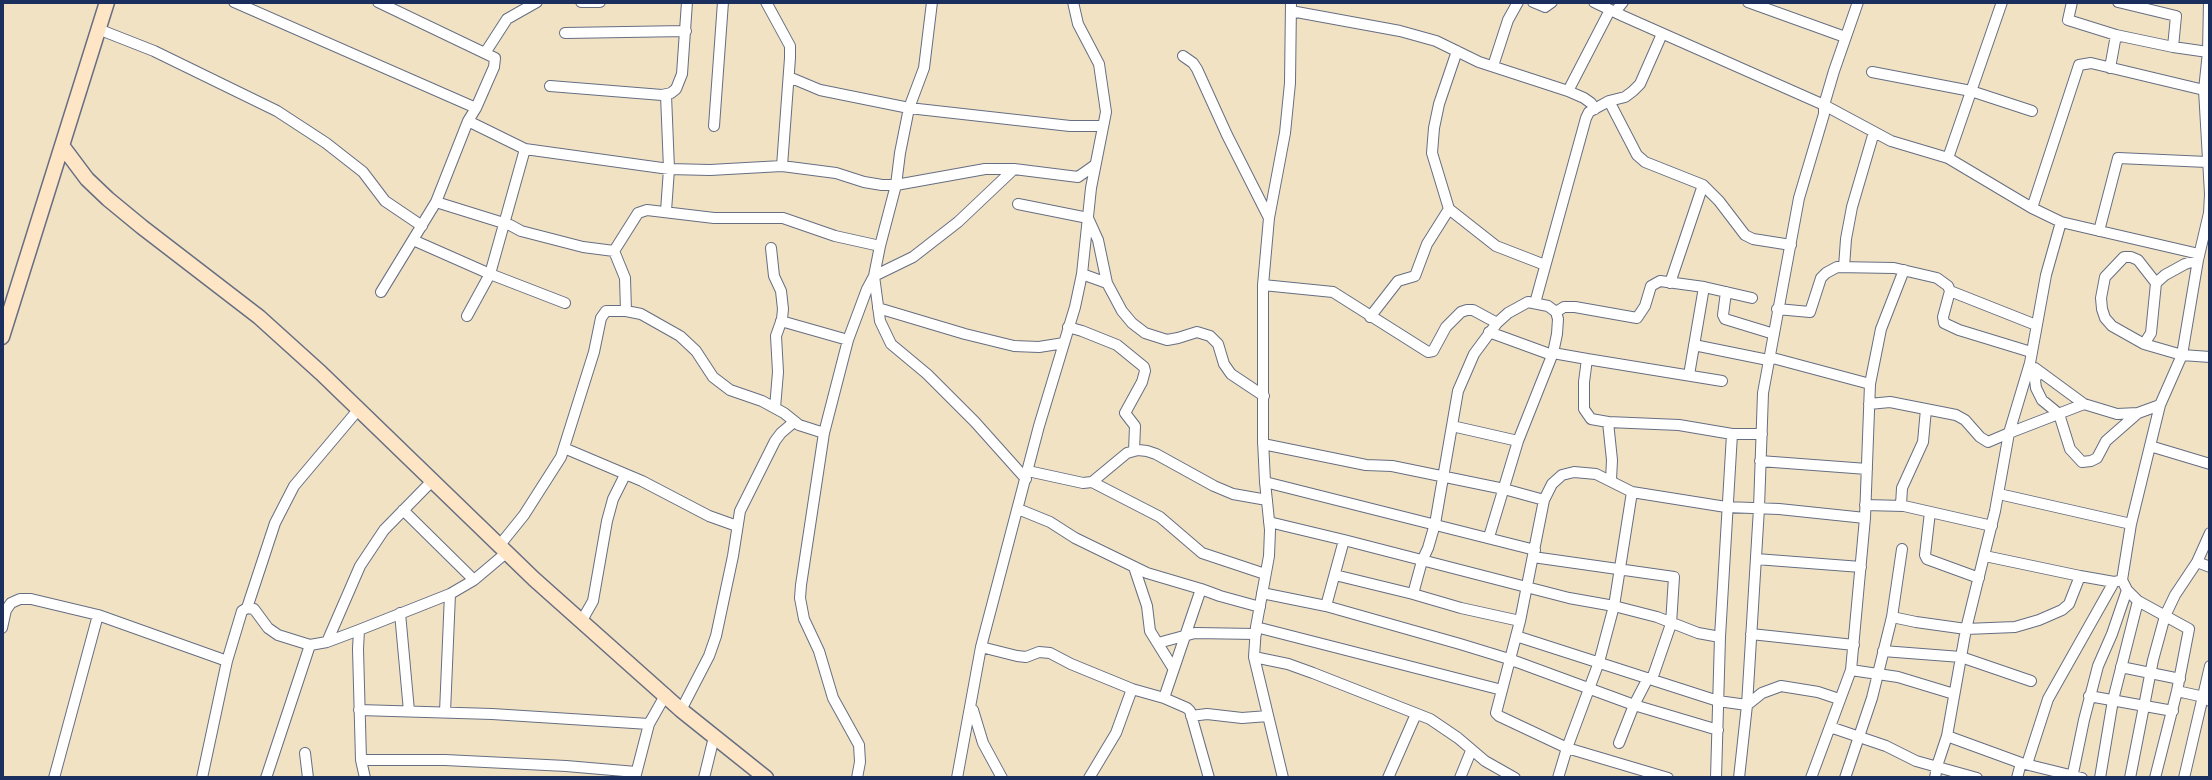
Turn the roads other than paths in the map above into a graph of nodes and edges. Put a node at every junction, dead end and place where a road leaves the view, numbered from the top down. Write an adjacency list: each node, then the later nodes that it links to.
1 (107, 2): 25 (street)
2 (234, 2): 47 (street)
3 (377, 2): 34 (street)
4 (537, 2): 34 (street)
5 (581, 2): 6 (street)
6 (600, 2)
7 (687, 2): 26 (street)
8 (723, 2): 52 (street)
9 (766, 2): 39 (street)
10 (932, 2): 48 (street)
11 (1073, 2): 53 (street)
12 (1518, 2): 36 (street)
13 (1533, 2): 14 (street)
14 (1552, 2)
15 (1594, 2): 24 (street)
16 (1623, 2): 24 (street)
17 (1748, 2): 30 (street)
18 (1858, 2): 30 (street)
19 (2002, 2): 43 (street)
20 (2072, 2): 29 (street)
21 (2118, 2): 31 (street)
22 (2209, 2): 33 (street)
23 (1291, 6): 32 (street); 73 (street)
24 (1612, 11): 28 (street); 42 (street)
25 (98, 29): 55 (street); 76 (street)
26 (686, 31): 27 (street); 44 (street)
27 (565, 33)
28 (1662, 34): 45 (street); 46 (street)
29 (2116, 35): 31 (street); 37 (street)
30 (1845, 37): 46 (street)
31 (2174, 47): 33 (street)
32 (1457, 51): 36 (street); 70 (street)
33 (2208, 52): 41 (street)
34 (485, 53): 47 (street)
35 (1183, 56): 73 (street)
36 (1493, 66): 42 (street)
37 (2110, 68): 41 (street); 69 (street)
38 (1872, 72): 43 (street)
39 (789, 76): 48 (street); 60 (street)
40 (550, 86): 44 (street)
41 (2204, 90): 58 (street)
42 (1568, 91): 49 (street)
43 (1972, 91): 50 (street); 57 (street)
44 (666, 95): 61 (street)
45 (1609, 101): 49 (street); 64 (street)
46 (1824, 105): 54 (street); 79 (street)
47 (476, 108): 51 (street)
48 (909, 108): 53 (street); 65 (street)
49 (1595, 109): 84 (street)
50 (2032, 111)
51 (468, 121): 56 (street); 67 (street)
52 (714, 126)
53 (1104, 126): 59 (street)
54 (1874, 132): 57 (street); 85 (street)
55 (62, 147): 113 (street); 134 (street)
56 (525, 149): 61 (street); 75 (street)
57 (1948, 158): 69 (street)
58 (2207, 162): 77 (street); 83 (street)
59 (1095, 165): 63 (street); 66 (street)
60 (782, 166): 61 (street); 65 (street)
61 (669, 169): 71 (street)
62 (1014, 169): 63 (street); 65 (street); 89 (street)
63 (1078, 177): 66 (street)
64 (1703, 184): 79 (street); 92 (street)
65 (896, 185): 80 (street)
66 (1091, 188): 72 (street)
67 (436, 202): 75 (street); 76 (street)
68 (1018, 204): 72 (street)
69 (2032, 208): 74 (street)
70 (1449, 209): 84 (street); 106 (street)
71 (666, 211): 80 (street); 82 (street)
72 (1088, 218): 88 (street); 91 (street)
73 (1269, 218): 93 (street)
74 (2061, 222): 77 (street); 109 (street)
75 (503, 223): 82 (street); 87 (street)
76 (422, 226): 78 (street)
77 (2099, 231): 83 (street)
78 (413, 240): 87 (street); 96 (street)
79 (1791, 245): 102 (street)
80 (880, 246): 89 (street)
81 (771, 248): 107 (street)
82 (614, 251): 103 (street)
83 (2202, 253): 90 (street); 119 (street)
84 (1545, 265): 100 (street)
85 (1844, 267): 86 (street); 102 (street)
86 (1904, 270): 95 (street); 127 (street)
87 (490, 274): 99 (street); 105 (street)
88 (1082, 274): 91 (street); 110 (street)
89 (874, 276): 101 (street); 114 (street)
90 (2156, 282): 116 (street); 116 (street)
91 (1107, 283): 128 (street)
92 (1670, 283): 94 (street); 104 (street)
93 (1263, 285): 106 (street); 128 (street)
94 (1704, 287): 97 (street); 117 (street)
95 (1950, 291): 109 (street); 120 (street)
96 (381, 292)
97 (1726, 292): 98 (street); 112 (street)
98 (1752, 298)
99 (565, 303)
100 (1535, 303): 104 (street); 108 (street)
101 (878, 308): 115 (street); 153 (street)
102 (1777, 309): 112 (street)
103 (626, 311): 132 (street); 147 (street)
104 (1556, 312): 118 (street)
105 (467, 316)
106 (1370, 317): 108 (street)
107 (781, 321): 114 (street); 132 (street)
108 (1497, 323): 111 (street)
109 (2036, 324): 120 (street)
110 (1068, 327): 115 (street); 148 (street)
111 (1489, 332): 118 (street); 139 (street)
112 (1774, 334): 122 (street)
113 (2, 337)
114 (848, 340): 140 (street)
115 (1064, 343): 153 (street)
116 (2144, 344): 119 (street)
117 (1694, 345): 122 (street); 125 (street)
118 (1553, 354): 123 (street); 144 (street)
119 (2182, 355): 121 (street); 131 (street)
120 (2030, 357): 124 (street); 141 (street)
121 (2210, 357)
122 (1769, 358): 127 (street); 143 (street)
123 (1587, 359): 125 (street); 138 (street)
124 (2038, 372): 130 (street); 136 (street)
125 (1689, 375): 126 (street)
126 (1722, 381)
127 (1870, 384): 129 (street)
128 (1264, 396): 145 (street)
129 (1869, 404): 133 (street); 151 (street)
130 (2084, 404): 135 (street); 136 (street)
131 (2160, 405): 135 (street); 146 (street)
132 (775, 408): 137 (street)
133 (1926, 409): 141 (street); 165 (street)
134 (358, 410): 156 (street); 206 (street)
135 (2138, 413): 136 (street)
136 (2059, 414): 141 (street)
137 (794, 422): 140 (street); 175 (street)
138 (1608, 422): 142 (street); 155 (street)
139 (1452, 426): 144 (street); 154 (street)
140 (824, 433): 289 (street)
141 (2009, 433): 161 (street)
142 (1732, 434): 143 (street); 166 (street)
143 (1762, 435): 149 (street)
144 (1518, 441): 159 (street)
145 (1263, 444): 154 (street); 158 (street)
146 (2150, 446): 150 (street); 174 (street)
147 (564, 448): 152 (street); 181 (street)
148 (1134, 451): 157 (street); 162 (street)
149 (1760, 461): 151 (street); 167 (street)
150 (2210, 464)
151 (1867, 469): 164 (street)
152 (625, 475): 175 (street); 212 (street)
153 (1027, 475): 157 (street); 168 (street)
154 (1444, 477): 159 (street); 173 (street)
155 (1611, 480): 160 (street); 163 (street)
156 (432, 481): 169 (street); 181 (street)
157 (1092, 482): 191 (street)
158 (1265, 482): 162 (street); 173 (street)
159 (1504, 489): 163 (street); 178 (street)
160 (1632, 492): 166 (street); 190 (street)
161 (1999, 494): 174 (street); 176 (street)
162 (1267, 500): 172 (street)
163 (1544, 500): 182 (street)
164 (1865, 505): 165 (street); 171 (street)
165 (1901, 505): 170 (street)
166 (1726, 507): 167 (street); 221 (street)
167 (1759, 508): 171 (street); 184 (street)
168 (1018, 509): 188 (street); 226 (street)
169 (403, 510): 195 (street); 222 (street)
170 (1930, 512): 176 (street); 194 (street)
171 (1865, 517): 189 (street)
172 (1269, 522): 179 (street); 191 (street)
173 (1436, 524): 178 (street); 185 (street)
174 (2131, 524): 196 (street)
175 (737, 526): 259 (street)
176 (1992, 526): 183 (street)
177 (2210, 533): 186 (street)
178 (1489, 537): 182 (street)
179 (1344, 540): 185 (street); 192 (street)
180 (1902, 549): 210 (street)
181 (503, 550): 195 (street); 212 (street)
182 (1534, 554): 190 (street); 197 (street)
183 (1985, 556): 193 (street); 194 (street)
184 (1756, 559): 189 (street); 218 (street)
185 (1422, 561): 197 (street); 201 (street)
186 (2197, 562): 187 (street); 209 (street)
187 (2210, 566)
188 (1133, 567): 198 (street); 223 (street)
189 (1861, 567): 225 (street)
190 (1620, 570): 204 (street); 213 (street)
191 (1265, 574): 199 (street)
192 (1335, 575): 201 (street); 203 (street)
193 (2080, 576): 196 (street); 215 (street)
194 (1979, 578): 215 (street)
195 (474, 580): 200 (street)
196 (2121, 584): 202 (street); 248 (street); 277 (street)
197 (1527, 587): 204 (street); 211 (street)
198 (1201, 589): 205 (street); 219 (street)
199 (1262, 593): 203 (street); 205 (street)
200 (450, 594): 207 (street); 262 (street)
201 (1413, 594): 211 (street)
202 (2138, 601): 209 (street); 234 (street)
203 (1326, 606): 230 (street)
204 (1614, 606): 213 (street); 232 (street)
205 (1259, 607): 217 (street)
206 (247, 608): 224 (street); 231 (street)
207 (400, 613): 216 (street); 260 (street)
208 (98, 615): 214 (street); 231 (street); 282 (street)
209 (2165, 616): 237 (street); 240 (street)
210 (1892, 617): 215 (street); 227 (street)
211 (1520, 621): 220 (street)
212 (581, 622): 247 (street)
213 (1671, 624): 221 (street); 239 (street)
214 (2, 628)
215 (1966, 629): 229 (street)
216 (359, 630): 222 (street); 258 (street)
217 (1256, 630): 219 (street); 228 (street); 244 (street)
218 (1751, 634): 225 (street); 255 (street)
219 (1184, 635): 223 (street); 235 (street)
220 (1516, 636): 230 (street); 232 (street)
221 (1720, 637): 253 (street)
222 (327, 642): 224 (street)
223 (1158, 643): 235 (street)
224 (310, 645): 284 (street)
225 (1854, 645): 236 (street)
226 (981, 647): 242 (street); 257 (street)
227 (1883, 651): 229 (street); 238 (street)
228 (1254, 657): 263 (street); 265 (street)
229 (1961, 657): 241 (street); 246 (street)
230 (1509, 659): 243 (street); 244 (street)
231 (227, 661): 283 (street)
232 (1599, 662): 239 (street); 243 (street)
233 (2210, 666): 251 (street)
234 (2121, 667): 237 (street); 252 (street)
235 (1173, 668): 249 (street)
236 (1851, 670): 238 (street); 250 (street)
237 (2151, 673): 240 (street); 256 (street)
238 (1878, 675): 246 (street); 269 (street)
239 (1650, 679): 253 (street); 254 (street)
240 (2180, 679): 245 (street)
241 (2031, 681)
242 (1132, 689): 249 (street); 292 (street)
243 (1589, 689): 254 (street); 273 (street)
244 (1502, 690): 273 (street)
245 (2177, 691): 251 (street); 261 (street)
246 (1954, 694): 270 (street)
247 (666, 695): 259 (street); 266 (street)
248 (2090, 696): 252 (street); 306 (street)
249 (1164, 698): 264 (street)
250 (1839, 699): 255 (street); 267 (street)
251 (2207, 699): 310 (street)
252 (2113, 700): 256 (street); 307 (street)
253 (1718, 701): 255 (street); 268 (street)
254 (1634, 705): 268 (street); 272 (street)
255 (1747, 705): 300 (street)
256 (2144, 705): 261 (street); 308 (street)
257 (971, 706): 290 (street); 291 (street)
258 (359, 710): 260 (street); 276 (street)
259 (681, 710): 271 (street)
260 (409, 711): 262 (street)
261 (2172, 711): 309 (street)
262 (445, 712): 266 (street)
263 (1416, 714): 274 (street); 295 (street)
264 (1191, 716): 265 (street); 293 (street)
265 (1268, 716): 294 (street)
266 (649, 724): 280 (street)
267 (1830, 727): 269 (street); 301 (street)
268 (1718, 730): 299 (street)
269 (1858, 736): 278 (street); 302 (street)
270 (1947, 736): 277 (street); 278 (street)
271 (714, 737): 287 (street); 288 (street)
272 (1619, 743)
273 (1567, 748): 279 (street); 297 (street)
274 (1471, 751): 281 (street); 296 (street)
275 (305, 753): 285 (street)
276 (361, 760): 280 (street); 286 (street)
277 (2024, 764): 305 (street); 306 (street)
278 (1937, 766): 303 (street); 304 (street)
279 (1634, 773): 298 (street)
280 (635, 775)
281 (1510, 777)
282 (54, 778)
283 (202, 778)
284 (267, 778)
285 (308, 778)
286 (365, 778)
287 (704, 778)
288 (766, 778)
289 (856, 778)
290 (957, 778)
291 (1002, 778)
292 (1089, 778)
293 (1209, 778)
294 (1283, 778)
295 (1388, 778)
296 (1460, 778)
297 (1558, 778)
298 (1666, 778)
299 (1716, 778)
300 (1740, 778)
301 (1811, 778)
302 (1845, 778)
303 (1935, 778)
304 (1977, 778)
305 (2017, 778)
306 (2075, 778)
307 (2100, 778)
308 (2130, 778)
309 (2155, 778)
310 (2184, 778)

